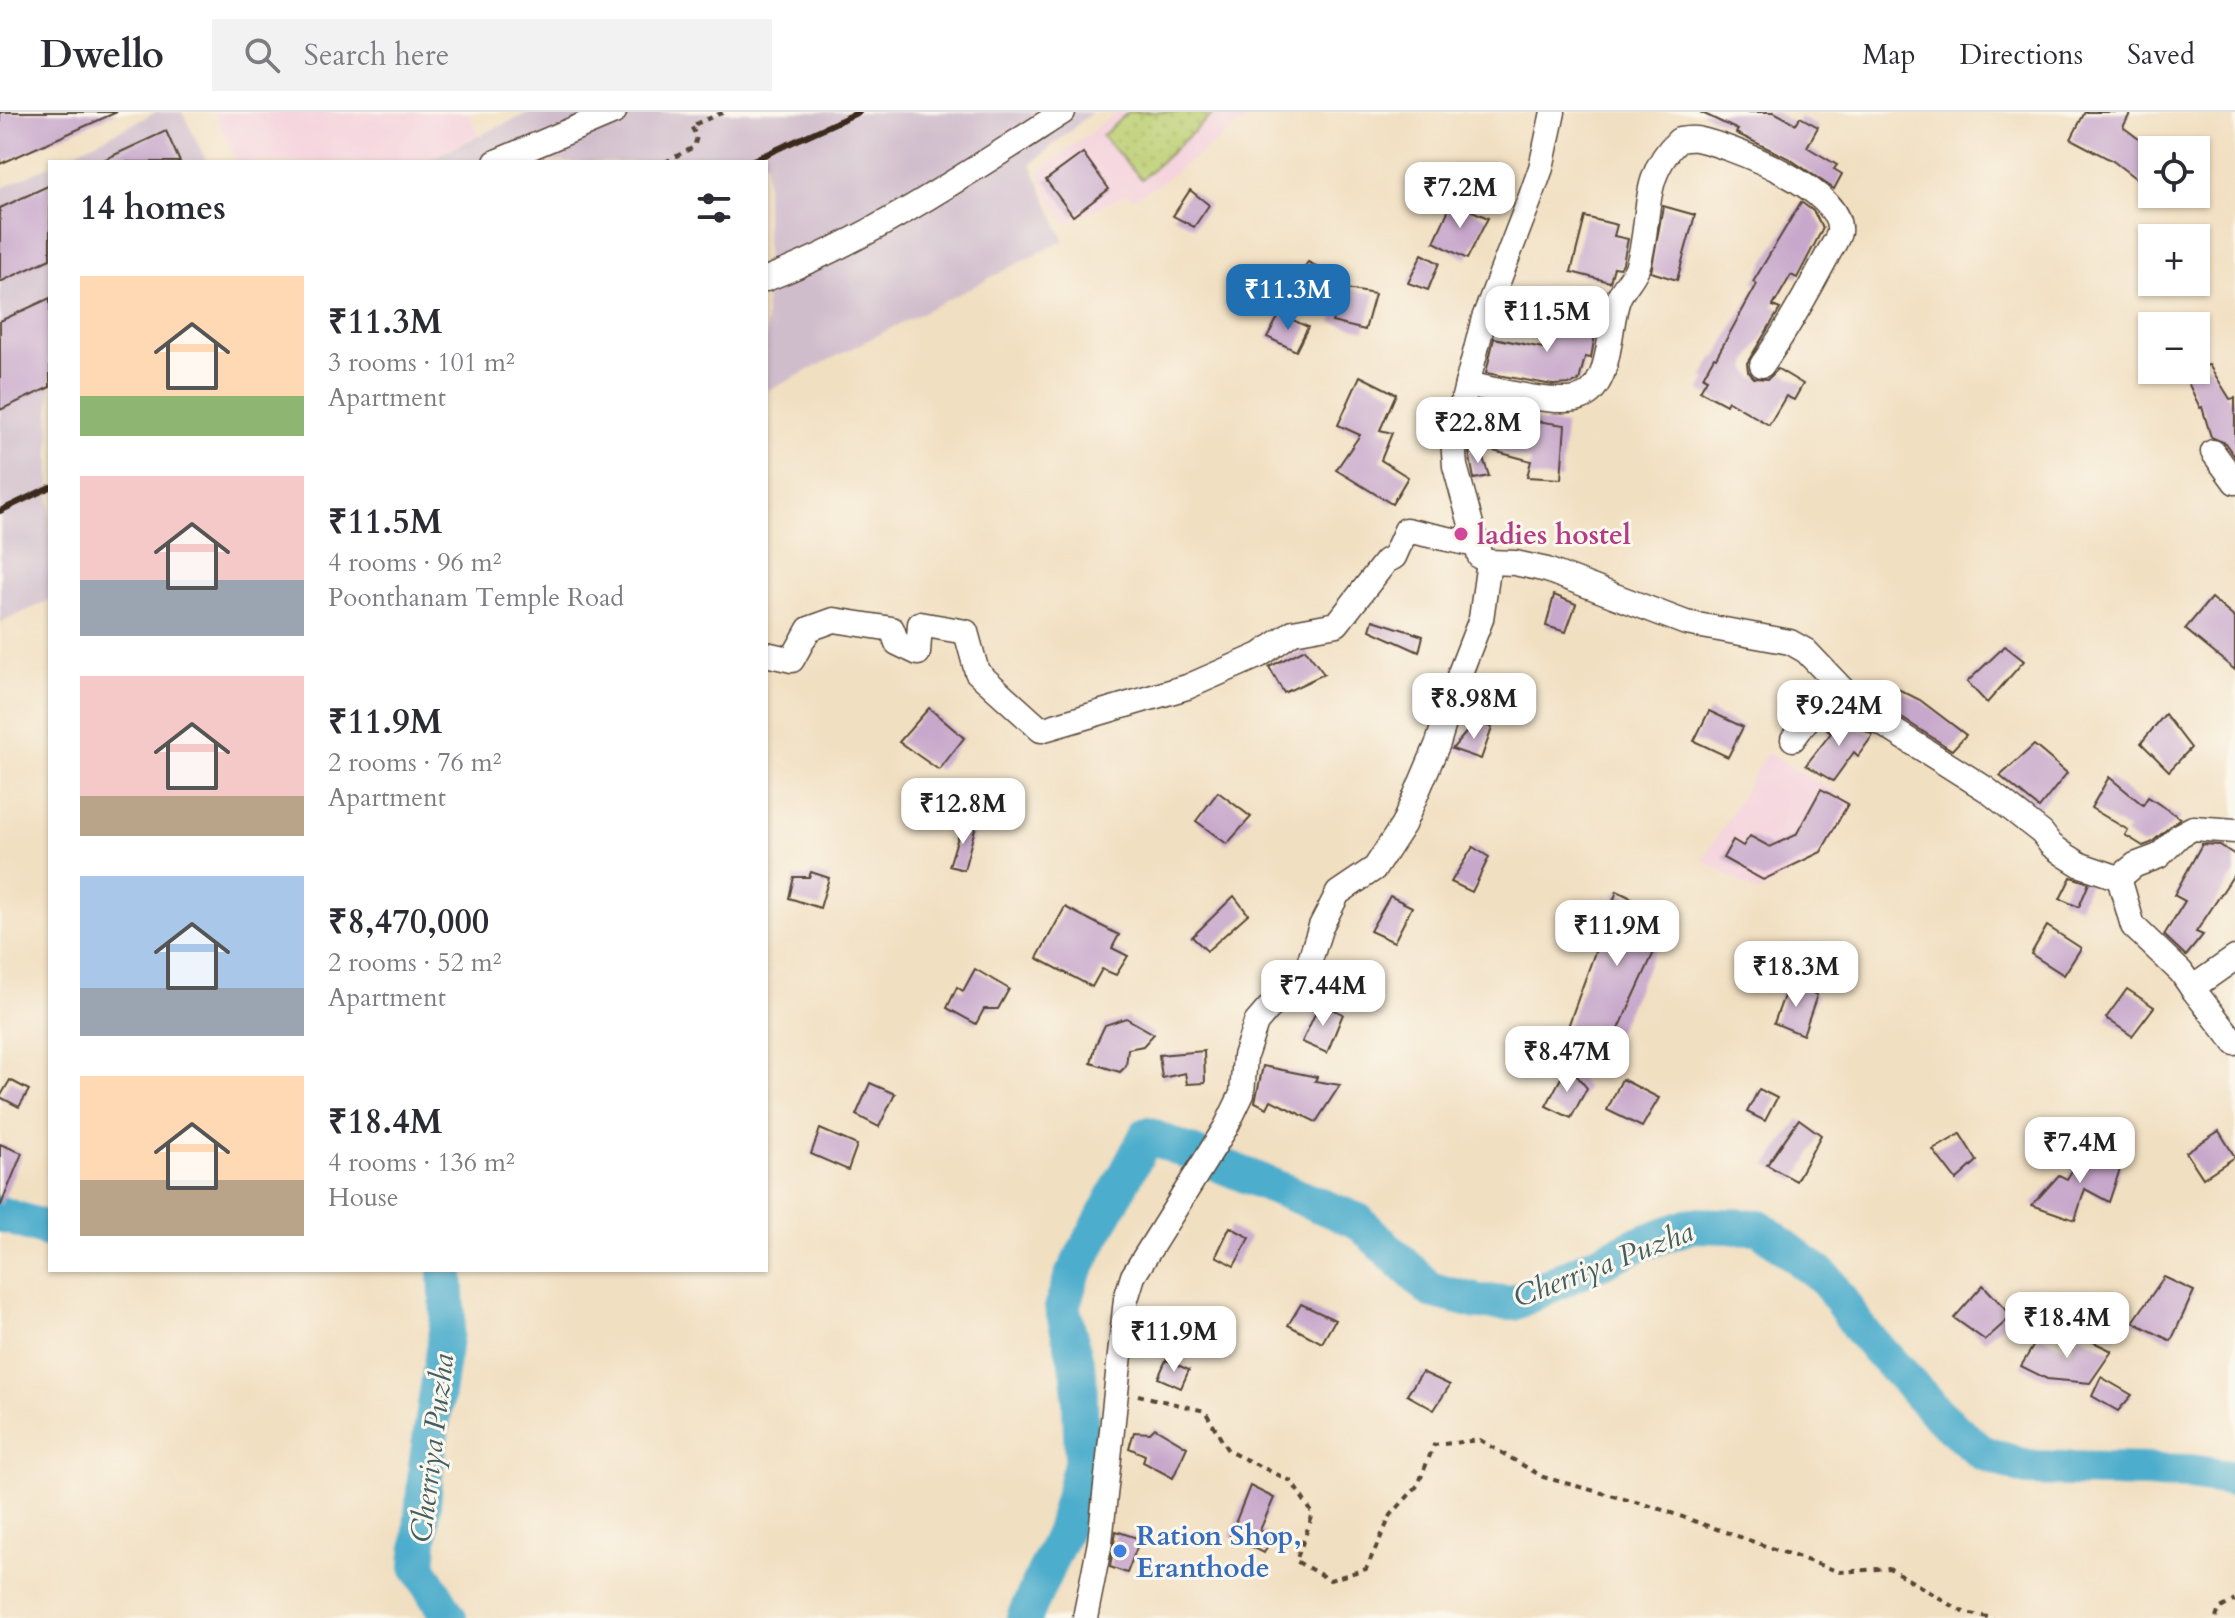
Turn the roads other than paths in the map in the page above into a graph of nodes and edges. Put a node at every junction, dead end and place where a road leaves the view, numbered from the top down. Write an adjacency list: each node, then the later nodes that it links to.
1 (614, 112): 4 (street)
2 (1063, 112): 5 (street)
3 (1553, 112): 7 (street)
4 (501, 160)
5 (768, 278)
6 (1762, 365): 7 (street)
7 (1467, 384): 10 (street)
8 (2213, 452): 9 (street)
9 (2235, 482)
10 (1482, 554): 11 (street); 12 (street); 19 (street)
11 (768, 654)
12 (1835, 682): 13 (street); 15 (street)
13 (1793, 739)
14 (2235, 831): 15 (street)
15 (2119, 878): 17 (street)
16 (2235, 958): 17 (street)
17 (2192, 988): 18 (street)
18 (2235, 1043)
19 (1085, 1618)

